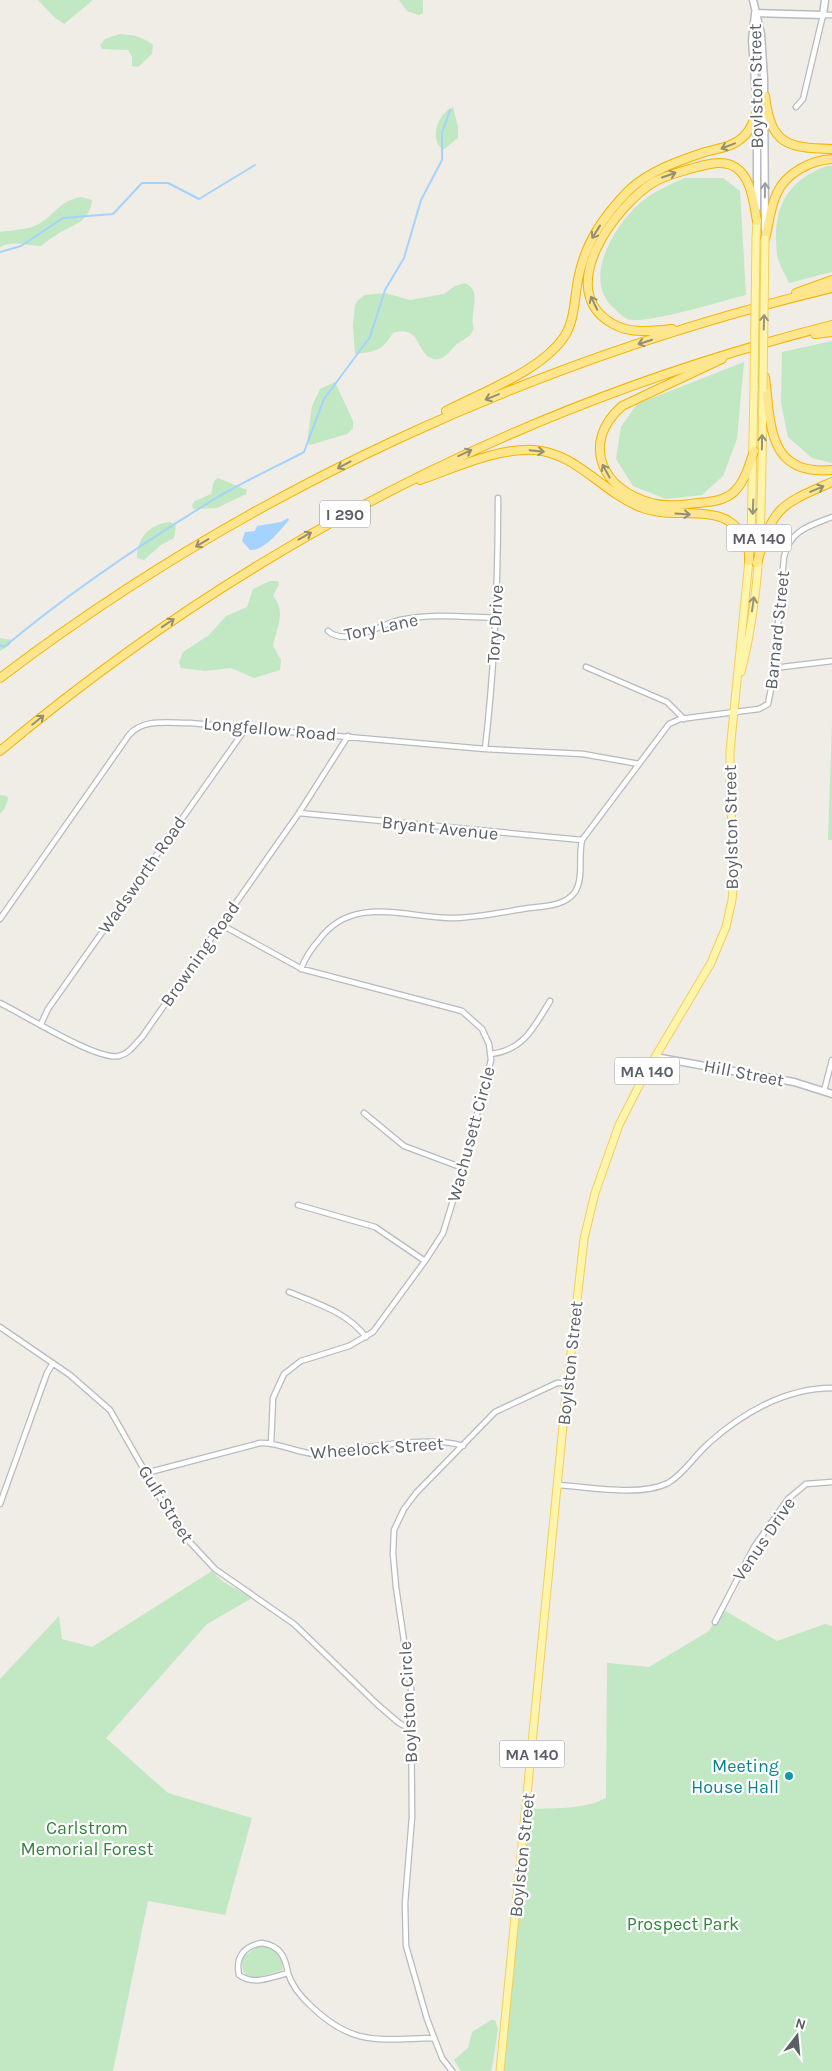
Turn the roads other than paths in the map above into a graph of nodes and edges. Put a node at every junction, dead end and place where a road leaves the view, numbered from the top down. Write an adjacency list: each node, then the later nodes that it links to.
1 (753, 0): 3 (main road, MA 140)
2 (826, 0): 4 (main road)
3 (756, 12): 4 (main road); 6 (main road, Boylston Street / MA 140); 8 (main road, Boylston Street / MA 140)
4 (823, 15): 5 (street); 7 (street)
5 (832, 15)
6 (765, 96): 9 (highway); 12 (main road, Boylston Street / MA 140, one-way to 6)
7 (796, 107)
8 (758, 110): 11 (main road, Boylston Street / MA 140); 23 (highway, one-way to 23)
9 (832, 149)
10 (832, 159): 12 (highway)
11 (757, 221): 17 (highway, one-way to 11); 24 (main road, Boylston Street / MA 140, bridge)
12 (765, 239): 21 (main road, Boylston Street / MA 140, one-way to 12, bridge)
13 (832, 280): 15 (highway)
14 (832, 288): 15 (highway, I 290)
15 (769, 304): 17 (highway, I 290)
16 (832, 326): 19 (highway, I 290)
17 (684, 328): 23 (highway, I 290, one-way to 23)
18 (832, 332): 19 (highway)
19 (776, 340): 20 (highway, I 290)
20 (746, 348): 24 (highway, one-way to 20); 27 (highway, I 290, one-way to 20)
21 (763, 363): 22 (highway, bridge)
22 (765, 389): 25 (highway); 30 (main road, Boylston Street / MA 140, one-way to 22)
23 (396, 439): 36 (highway, I 290, one-way to 36)
24 (754, 451): 30 (main road, Boylston Street / MA 140, one-way to 30)
25 (832, 470)
26 (832, 482): 30 (highway, one-way to 26)
27 (390, 490): 30 (highway, one-way to 30); 42 (highway, I 290, one-way to 27)
28 (498, 498): 31 (street, Tory Drive)
29 (832, 517): 35 (street, Barnard Street)
30 (753, 562): 37 (main road, Boylston Street / MA 140)
31 (496, 618): 32 (street, Tory Lane); 41 (street, Tory Drive)
32 (328, 631)
33 (832, 661): 35 (street)
34 (586, 667): 38 (street)
35 (774, 668): 37 (street, Barnard Street)
36 (0, 678)
37 (734, 713): 38 (street); 53 (main road, Boylston Street / MA 140)
38 (684, 719): 43 (street)
39 (246, 728): 40 (street, Longfellow Road); 46 (street, Longfellow Road); 51 (street, Wadsworth Road)
40 (348, 736): 41 (street, Longfellow Road); 44 (street, Browning Road)
41 (485, 749): 43 (street, Longfellow Road)
42 (0, 751)
43 (638, 764): 45 (street)
44 (299, 813): 45 (street, Bryant Avenue); 47 (street, Browning Road)
45 (582, 840): 48 (street)
46 (0, 919)
47 (220, 924): 48 (street, Wachusett Circle); 51 (street, Browning Road)
48 (301, 969): 52 (street, Wachusett Circle)
49 (550, 1001): 52 (street)
50 (0, 1003): 51 (street, Browning Road)
51 (41, 1024)
52 (491, 1054): 58 (street, Wachusett Circle)
53 (655, 1057): 55 (main road, Hill Street); 65 (main road, Boylston Street / MA 140)
54 (832, 1060): 55 (street)
55 (824, 1091): 56 (main road, Hill Street)
56 (832, 1094)
57 (364, 1113): 58 (street)
58 (463, 1168): 60 (street, Wachusett Circle)
59 (298, 1205): 60 (street)
60 (426, 1262): 63 (street, Wachusett Circle)
61 (289, 1292): 63 (street)
62 (0, 1328): 64 (street, Gulf Street)
63 (366, 1337): 67 (street, Wachusett Circle)
64 (53, 1363): 69 (street, Gulf Street); 72 (street)
65 (568, 1383): 68 (street, Boylston Circle); 71 (main road, Boylston Street / MA 140)
66 (832, 1388): 71 (street)
67 (271, 1444): 68 (street, Wheelock Street); 69 (street, Wheelock Street)
68 (463, 1446): 74 (street, Boylston Circle)
69 (146, 1473): 74 (street, Gulf Street)
70 (832, 1482): 73 (street, Venus Drive)
71 (558, 1485): 78 (main road, Boylston Street / MA 140)
72 (0, 1504)
73 (715, 1622)
74 (412, 1730): 76 (street, Boylston Circle)
75 (288, 1973): 75 (street); 76 (street)
76 (434, 2038): 77 (street, Boylston Circle)
77 (452, 2071)
78 (500, 2071)

